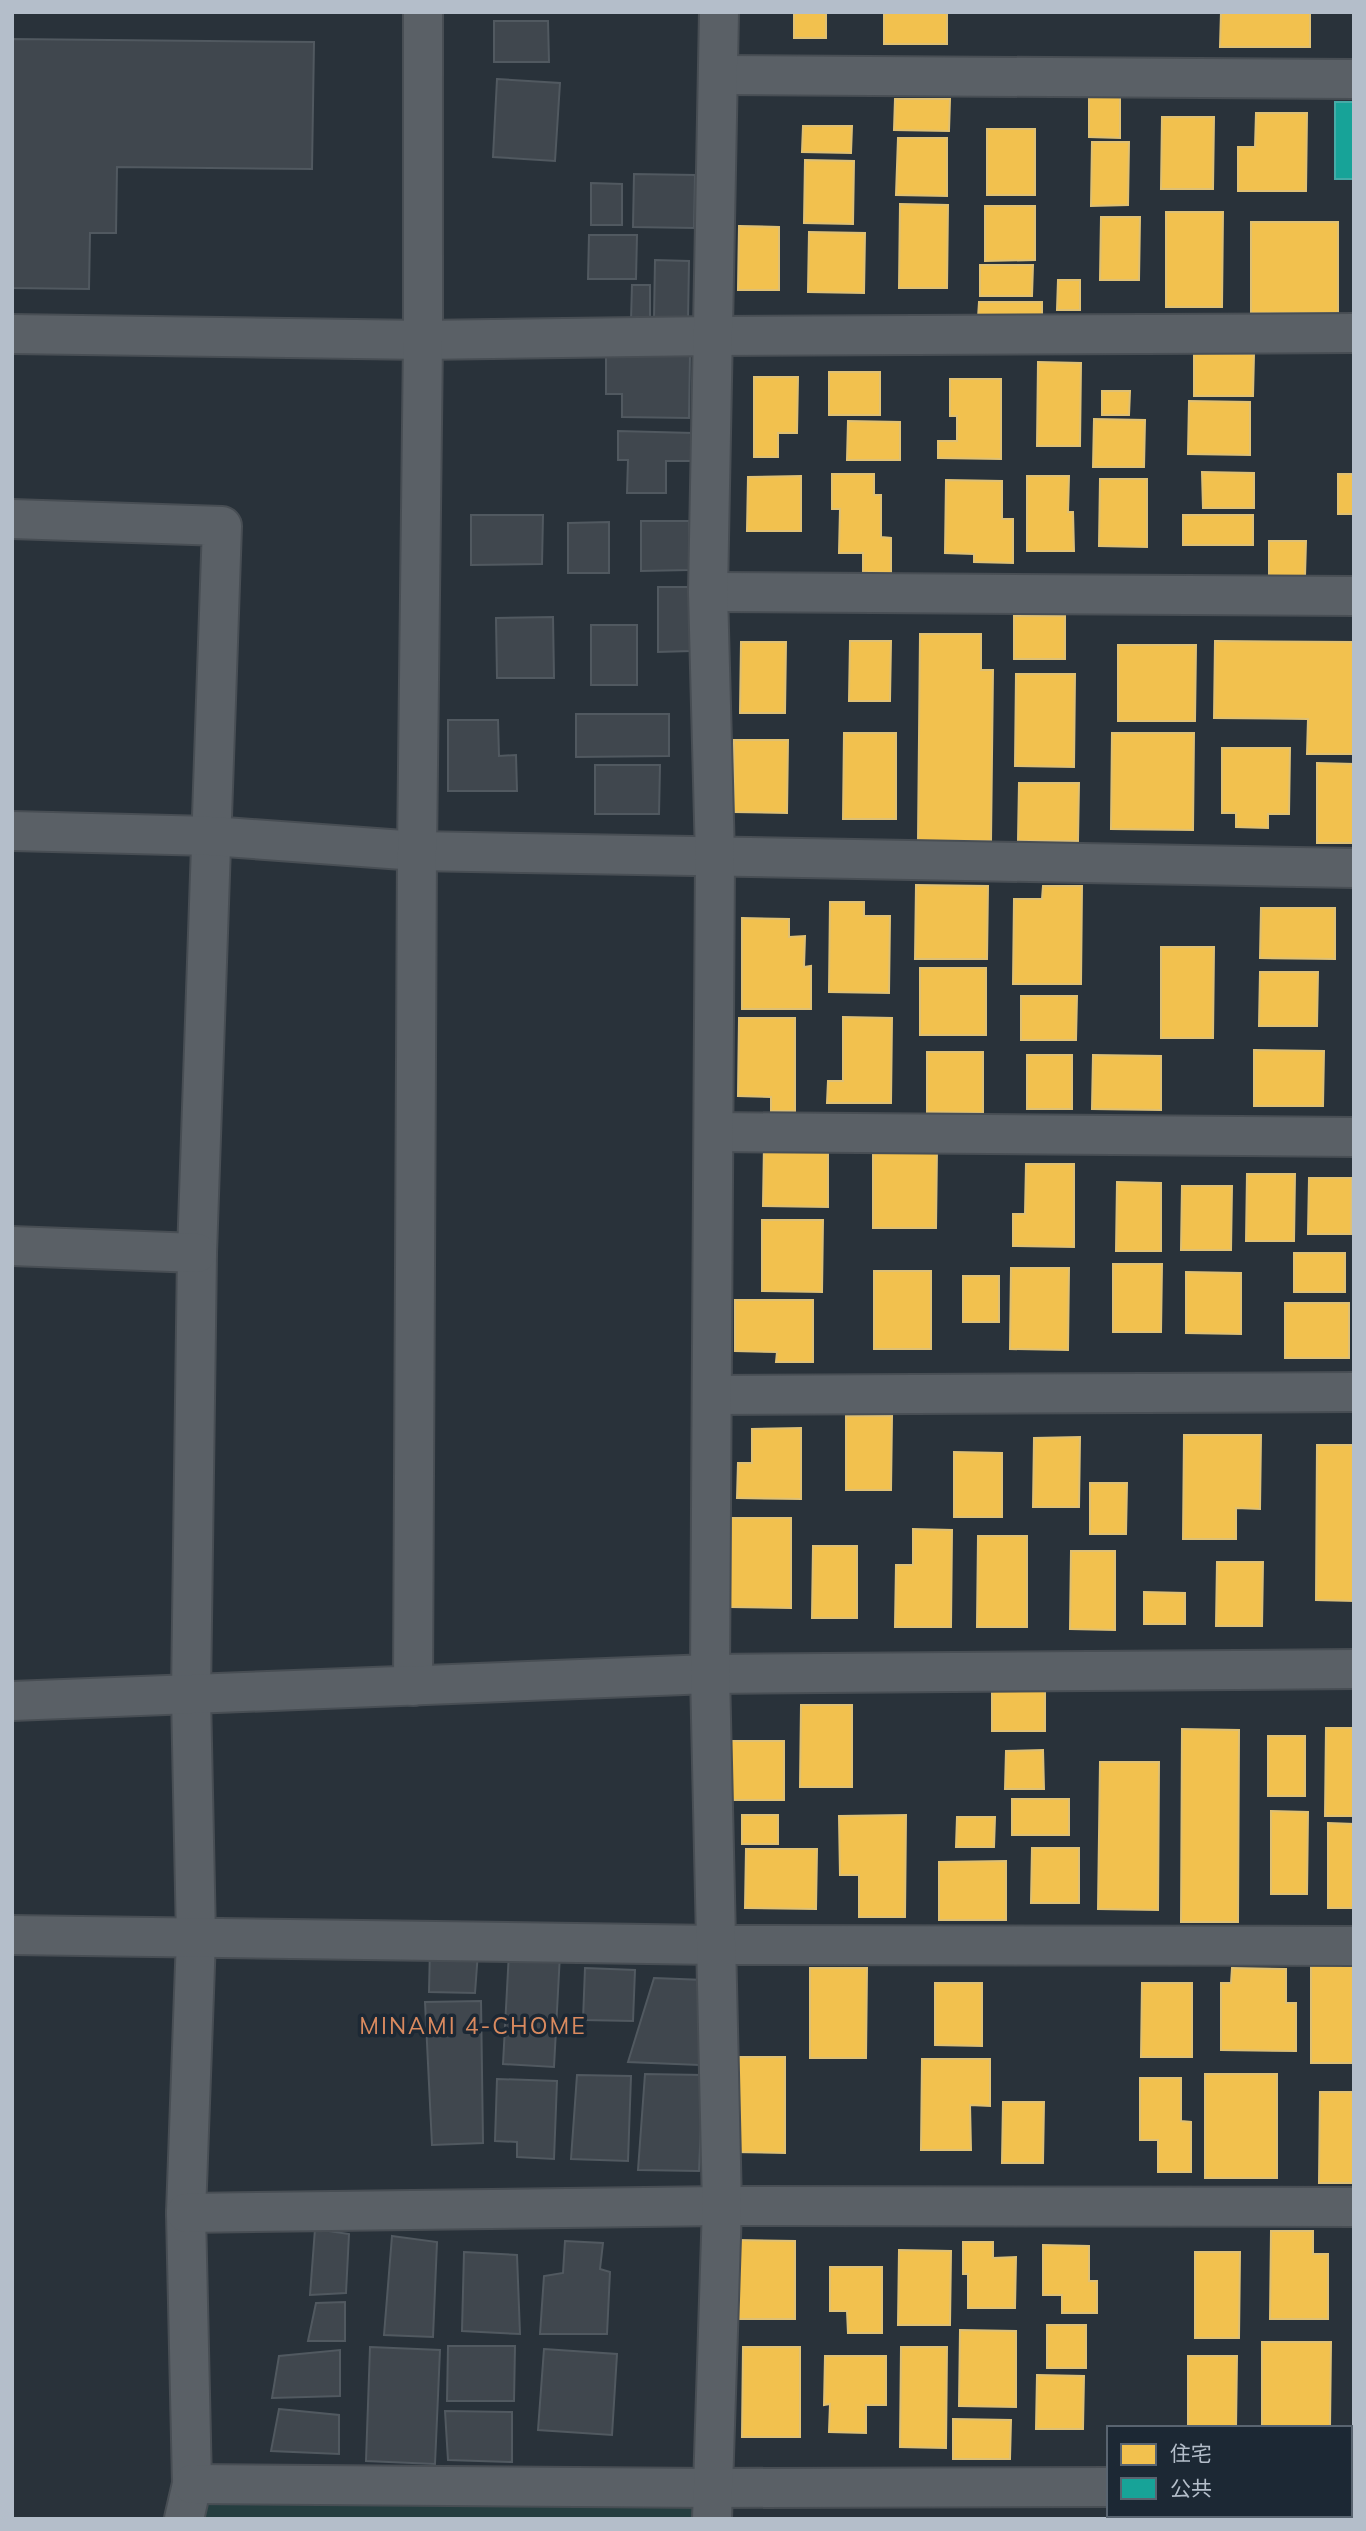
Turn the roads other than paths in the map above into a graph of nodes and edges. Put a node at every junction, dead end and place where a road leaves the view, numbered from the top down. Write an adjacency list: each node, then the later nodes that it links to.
1 (423, 12): 8 (street)
2 (719, 12): 3 (street)
3 (719, 75): 4 (street); 7 (street)
4 (1354, 79)
5 (1354, 332): 7 (street)
6 (12, 334): 8 (street)
7 (713, 336): 8 (street); 10 (street)
8 (423, 340): 14 (street)
9 (12, 519): 13 (street)
10 (708, 592): 11 (street); 15 (street)
11 (1354, 596)
12 (12, 831): 13 (street)
13 (211, 836): 14 (street); 20 (street)
14 (417, 850): 15 (street); 25 (street)
15 (715, 857): 16 (street); 17 (street)
16 (1354, 868)
17 (715, 1132): 18 (street); 22 (street)
18 (1354, 1137)
19 (12, 1246): 20 (street)
20 (197, 1253): 26 (street)
21 (1354, 1392): 22 (street)
22 (712, 1395): 24 (street)
23 (1354, 1669): 24 (street)
24 (710, 1674): 25 (street); 30 (street)
25 (413, 1686): 26 (street)
26 (191, 1695): 27 (street); 29 (street)
27 (12, 1702)
28 (12, 1935): 29 (street)
29 (196, 1938): 30 (street); 34 (street)
30 (716, 1945): 31 (street); 32 (street)
31 (1354, 1946)
32 (722, 2206): 33 (street); 34 (street); 37 (street)
33 (1354, 2207)
34 (186, 2213): 36 (street)
35 (1107, 2487): 37 (street)
36 (188, 2501): 37 (street)
37 (712, 2503)

